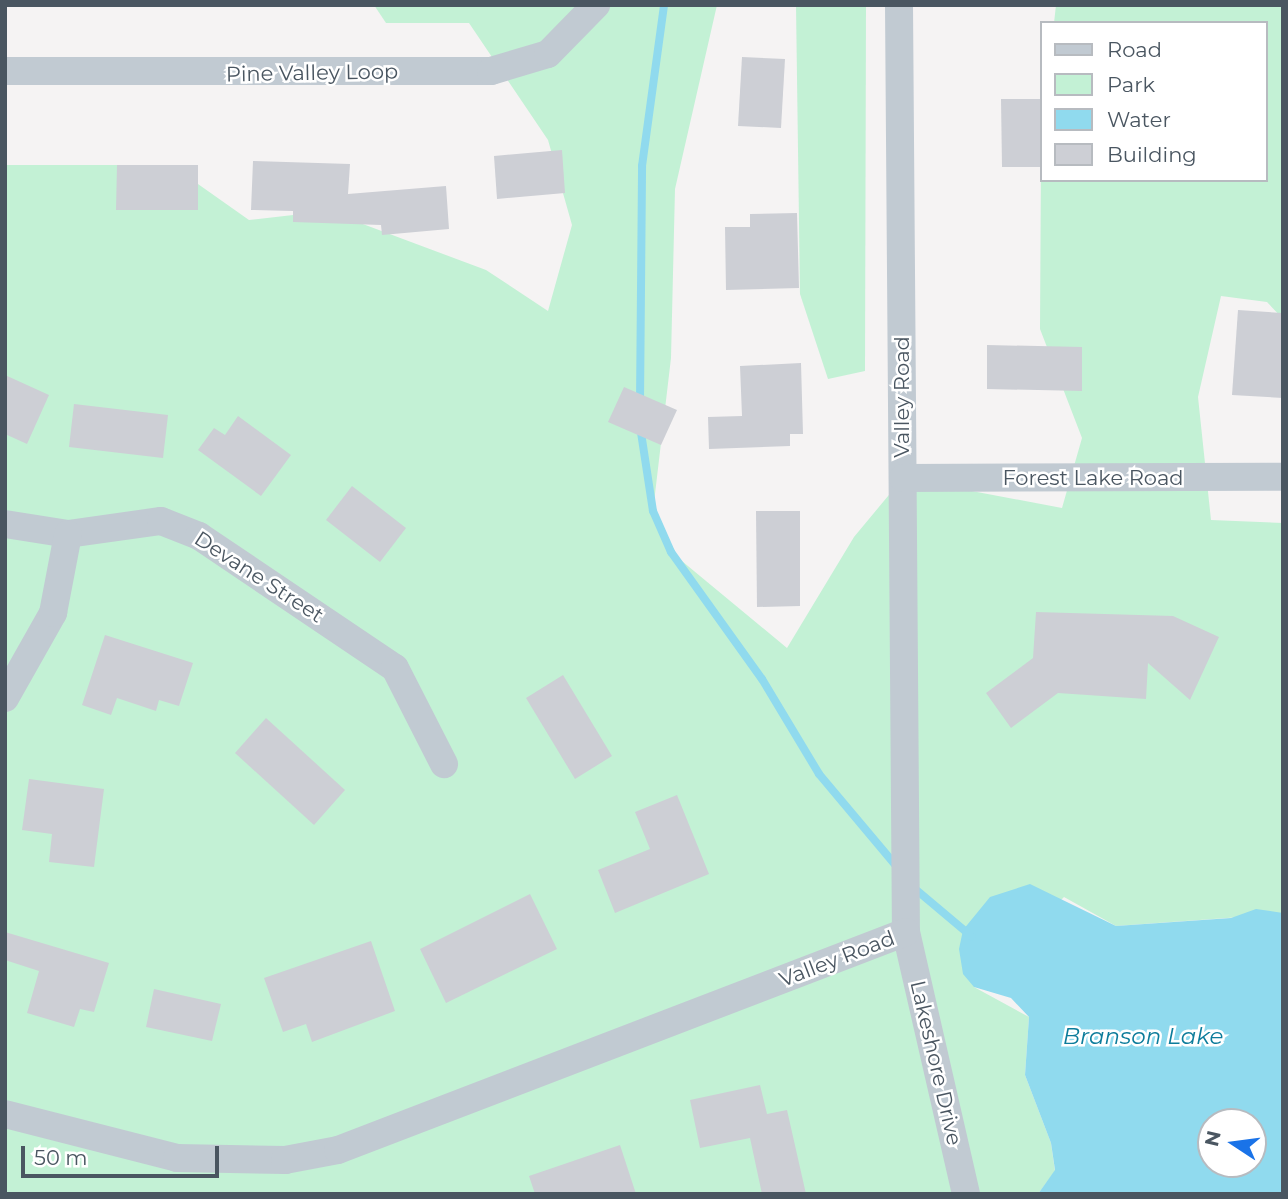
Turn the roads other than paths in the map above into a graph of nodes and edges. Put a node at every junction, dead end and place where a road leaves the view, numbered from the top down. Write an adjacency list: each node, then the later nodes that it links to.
1 (596, 5): 3 (street, Pine Valley Loop)
2 (899, 5): 5 (street, Valley Road)
3 (5, 71)
4 (1283, 477): 5 (street, Forest Lake Road)
5 (903, 478): 10 (street, Valley Road)
6 (5, 524): 7 (street, Devane Street)
7 (68, 534): 8 (street); 9 (street, Devane Street)
8 (5, 698)
9 (444, 764)
10 (906, 932): 11 (street, Valley Road); 12 (street, Lakeshore Drive)
11 (5, 1114)
12 (966, 1194)

